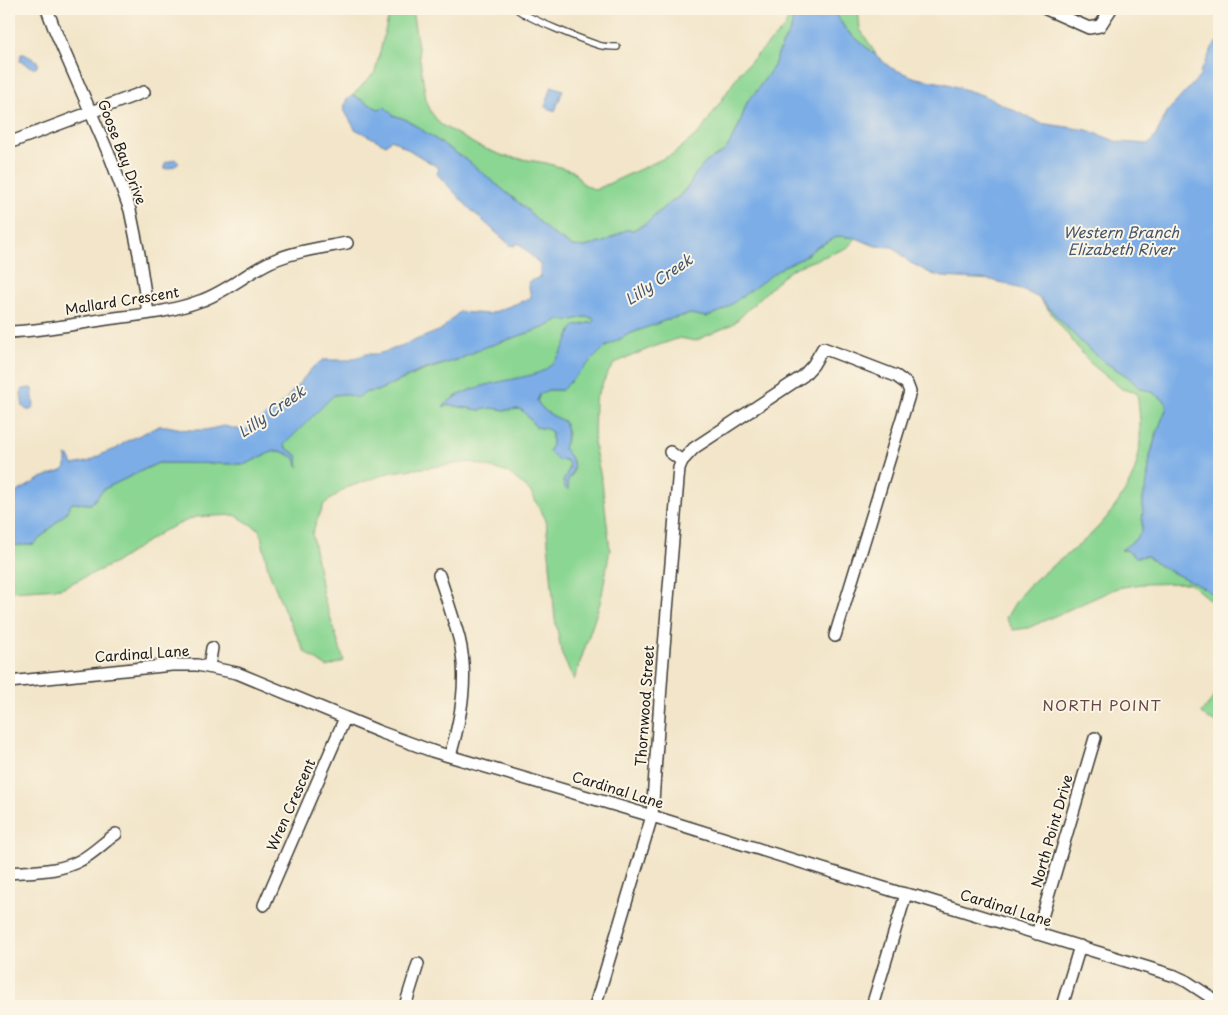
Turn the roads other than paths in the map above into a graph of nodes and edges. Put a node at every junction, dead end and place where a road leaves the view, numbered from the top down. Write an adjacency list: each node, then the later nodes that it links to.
1 (47, 9): 7 (street, Goose Bay Drive)
2 (517, 9): 5 (lane)
3 (1046, 9): 4 (street)
4 (1111, 9)
5 (618, 47)
6 (144, 92): 7 (street)
7 (91, 112): 8 (street); 10 (street, Goose Bay Drive)
8 (14, 141)
9 (347, 243): 10 (street, Mallard Crescent)
10 (148, 313): 11 (street, Mallard Crescent)
11 (9, 332)
12 (670, 452): 13 (street)
13 (682, 461): 15 (street); 22 (street, Thornwood Street)
14 (439, 575): 21 (street)
15 (835, 636)
16 (212, 648): 17 (street)
17 (209, 667): 18 (street, Cardinal Lane); 19 (street, Cardinal Lane)
18 (9, 682)
19 (345, 718): 21 (street, Cardinal Lane); 26 (street, Wren Crescent)
20 (1095, 738): 27 (street, North Point Drive)
21 (450, 756): 22 (street, Cardinal Lane)
22 (652, 816): 25 (street, Cardinal Lane); 32 (street, Thornwood Street)
23 (116, 834): 24 (street)
24 (9, 872)
25 (906, 894): 27 (street, Cardinal Lane); 33 (street)
26 (264, 905)
27 (1037, 934): 28 (street, Cardinal Lane)
28 (1080, 946): 30 (street, Cardinal Lane); 34 (street)
29 (418, 964): 31 (street)
30 (1212, 998)
31 (405, 1006)
32 (595, 1006)
33 (872, 1006)
34 (1062, 1006)

